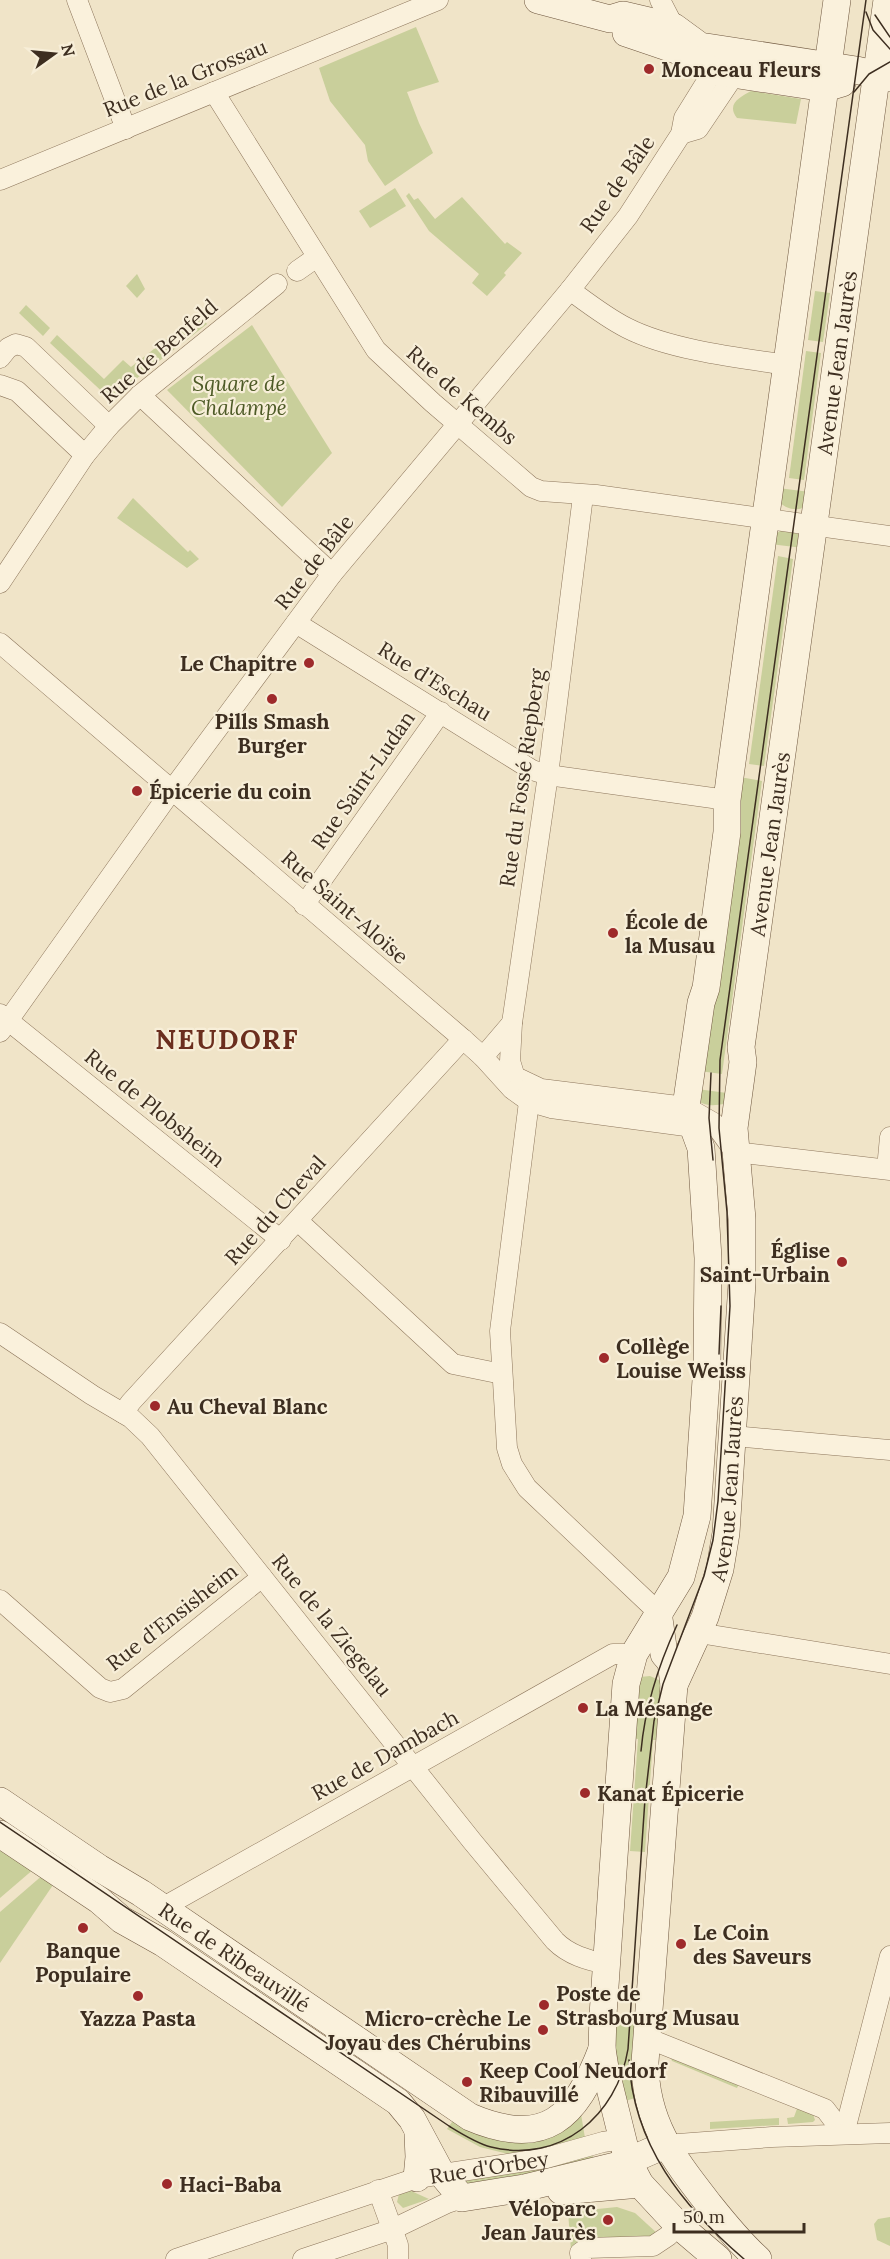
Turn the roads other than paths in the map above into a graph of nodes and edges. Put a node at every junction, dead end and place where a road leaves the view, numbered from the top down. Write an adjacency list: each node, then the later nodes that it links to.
1 (77, 0): 15 (street)
2 (396, 0): 9 (street)
3 (438, 0): 9 (street, Rue de la Grossau)
4 (538, 0): 8 (main road)
5 (660, 0): 10 (street)
6 (837, 0): 12 (main road, Avenue Jean Jaurès)
7 (886, 0): 13 (main road, Avenue Jean Jaurès)
8 (613, 10): 10 (main road); 11 (main road)
9 (389, 20): 14 (street, Rue de la Grossau)
10 (674, 27): 11 (main road)
11 (725, 65): 12 (main road); 20 (street, Rue de Bâle)
12 (826, 77): 13 (main road); 22 (main road, Avenue Jean Jaurès)
13 (883, 77): 30 (main road, Avenue Jean Jaurès)
14 (214, 92): 15 (street, Rue de la Grossau); 17 (street, Rue de Kembs)
15 (126, 129): 16 (street, Rue de la Grossau)
16 (0, 180)
17 (317, 257): 18 (street); 25 (street, Rue de Kembs)
18 (297, 271)
19 (277, 284): 24 (street, Rue de Benfeld)
20 (570, 290): 22 (street); 25 (street, Rue de Bâle)
21 (0, 358): 26 (street)
22 (788, 365): 29 (main road, Avenue Jean Jaurès)
23 (0, 385): 27 (street)
24 (140, 395): 26 (street, Rue de Benfeld); 32 (street)
25 (457, 424): 28 (street, Rue de Kembs); 32 (street, Rue de Bâle)
26 (109, 426): 27 (street, Rue de Benfeld)
27 (85, 455): 33 (street, Rue de Benfeld)
28 (583, 496): 29 (street, Rue de Kembs); 37 (street, Rue du Fossé Riepberg)
29 (766, 519): 30 (street, Rue de Kembs); 39 (main road, Avenue Jean Jaurès)
30 (822, 527): 31 (street, Rue de Kembs); 49 (main road, Avenue Jean Jaurès)
31 (890, 536)
32 (332, 574): 34 (street, Rue de Bâle)
33 (0, 583)
34 (296, 623): 36 (street, Rue d'Eschau); 38 (street, Rue de Bâle)
35 (0, 643): 38 (street, Rue Saint-Aloïse)
36 (441, 712): 37 (street, Rue d'Eschau); 40 (street, Rue Saint-Ludan)
37 (548, 775): 39 (street, Rue d'Eschau); 42 (street, Rue du Fossé Riepberg)
38 (172, 790): 40 (street, Rue Saint-Aloïse); 41 (street, Rue de Bâle)
39 (727, 800): 47 (main road, Avenue Jean Jaurès)
40 (304, 905): 43 (street, Rue Saint-Aloïse)
41 (3, 1022): 52 (street, Rue de Plobsheim)
42 (512, 1023): 44 (street); 45 (street, Rue du Fossé Riepberg)
43 (462, 1039): 44 (street, Rue Saint-Aloïse); 51 (street, Rue du Cheval)
44 (483, 1058): 45 (street); 46 (street, Rue Saint-Aloïse)
45 (514, 1074): 46 (street)
46 (534, 1092): 47 (street, Rue Saint-Aloïse); 54 (street)
47 (693, 1127): 49 (main road); 49 (street, Rue Saint-Aloïse); 60 (main road, Avenue Jean Jaurès)
48 (890, 1137): 50 (street)
49 (735, 1152): 50 (street); 56 (main road, Avenue Jean Jaurès)
50 (888, 1170)
51 (298, 1221): 52 (street, Rue du Cheval); 54 (street)
52 (281, 1240): 55 (street, Rue du Cheval)
53 (0, 1333): 55 (street, Rue de la Ziegelau)
54 (502, 1374): 60 (street)
55 (123, 1413): 58 (street, Rue de la Ziegelau)
56 (733, 1436): 57 (street); 61 (main road, Avenue Jean Jaurès)
57 (890, 1450)
58 (262, 1577): 59 (street, Rue d'Ensisheim); 66 (street, Rue de la Ziegelau)
59 (0, 1600)
60 (658, 1612): 62 (main road, Avenue Jean Jaurès); 63 (main road, Avenue Jean Jaurès)
61 (699, 1633): 64 (street); 65 (main road, Avenue Jean Jaurès)
62 (634, 1654): 63 (main road); 66 (street, Rue de Dambach); 71 (main road, Avenue Jean Jaurès)
63 (664, 1654): 65 (main road, Avenue Jean Jaurès)
64 (890, 1664)
65 (674, 1685): 72 (main road, Avenue Jean Jaurès)
66 (413, 1766): 69 (street, Rue de Dambach); 71 (street, Rue de la Ziegelau)
67 (0, 1801): 69 (main road, Rue de Ribeauvillé)
68 (0, 1833): 78 (main road, Rue de Ribeauvillé)
69 (162, 1908): 73 (main road, Rue de Ribeauvillé)
70 (890, 1956): 75 (street)
71 (606, 1964): 73 (main road, Avenue Jean Jaurès)
72 (647, 2038): 75 (street); 76 (main road, Avenue Jean Jaurès)
73 (602, 2049): 77 (main road, Avenue Jean Jaurès)
74 (890, 2133): 75 (street)
75 (844, 2134): 76 (street)
76 (665, 2145): 77 (main road, Rue d'Orbey); 88 (main road, Avenue Jean Jaurès)
77 (630, 2162): 78 (street, Rue d'Orbey); 80 (main road, Rue d'Orbey); 81 (main road)
78 (429, 2175): 79 (street, Rue d'Orbey); 80 (main road, Rue de Ribeauvillé)
79 (378, 2190): 82 (street); 84 (street, Rue d'Orbey)
80 (462, 2198): 82 (street, Rue d'Orbey)
81 (678, 2225): 83 (street); 87 (main road)
82 (393, 2229): 85 (street, Rue d'Orbey); 86 (street)
83 (580, 2256)
84 (176, 2259)
85 (303, 2259)
86 (398, 2259)
87 (718, 2259)
88 (758, 2259)

